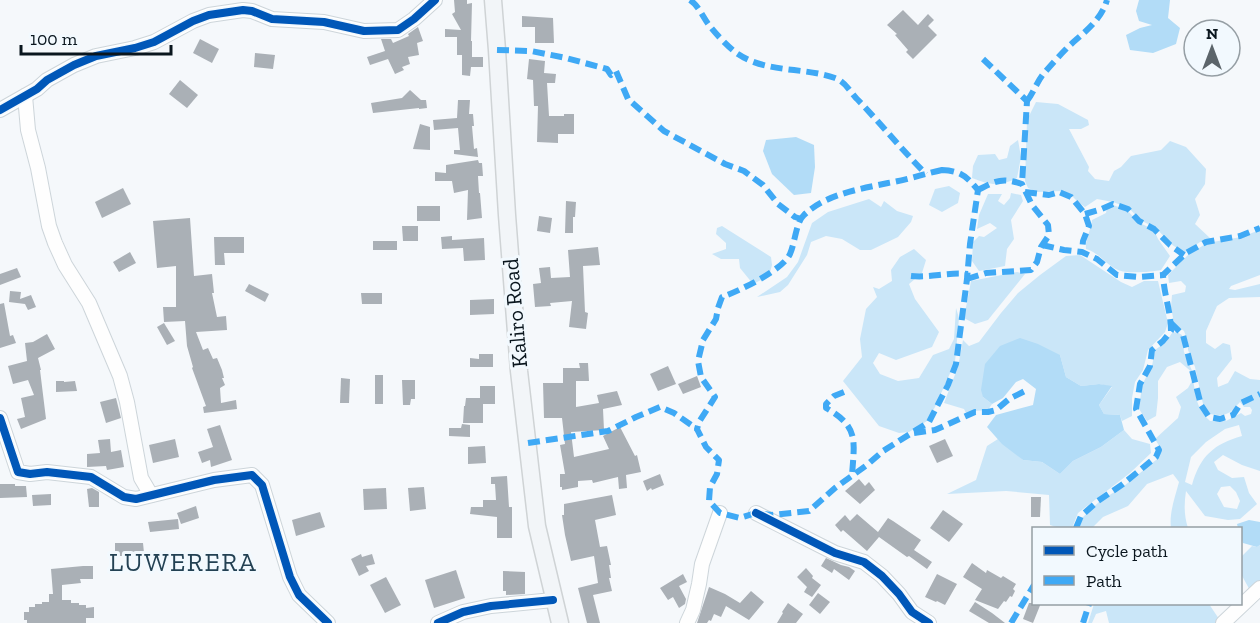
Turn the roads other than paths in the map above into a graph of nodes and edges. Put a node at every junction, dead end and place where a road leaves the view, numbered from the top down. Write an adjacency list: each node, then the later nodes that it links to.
1 (435, 0): 3 (street)
2 (493, 0): 10 (main road, Kaliro Road)
3 (25, 96): 4 (street); 6 (street)
4 (0, 110)
5 (0, 418): 6 (street)
6 (151, 495): 11 (street)
7 (720, 513): 14 (street)
8 (756, 513): 15 (street)
9 (1260, 588): 16 (street)
10 (554, 600): 12 (street); 13 (main road, Kaliro Road)
11 (328, 623)
12 (438, 623)
13 (560, 623)
14 (687, 623)
15 (929, 623)
16 (1223, 623)

